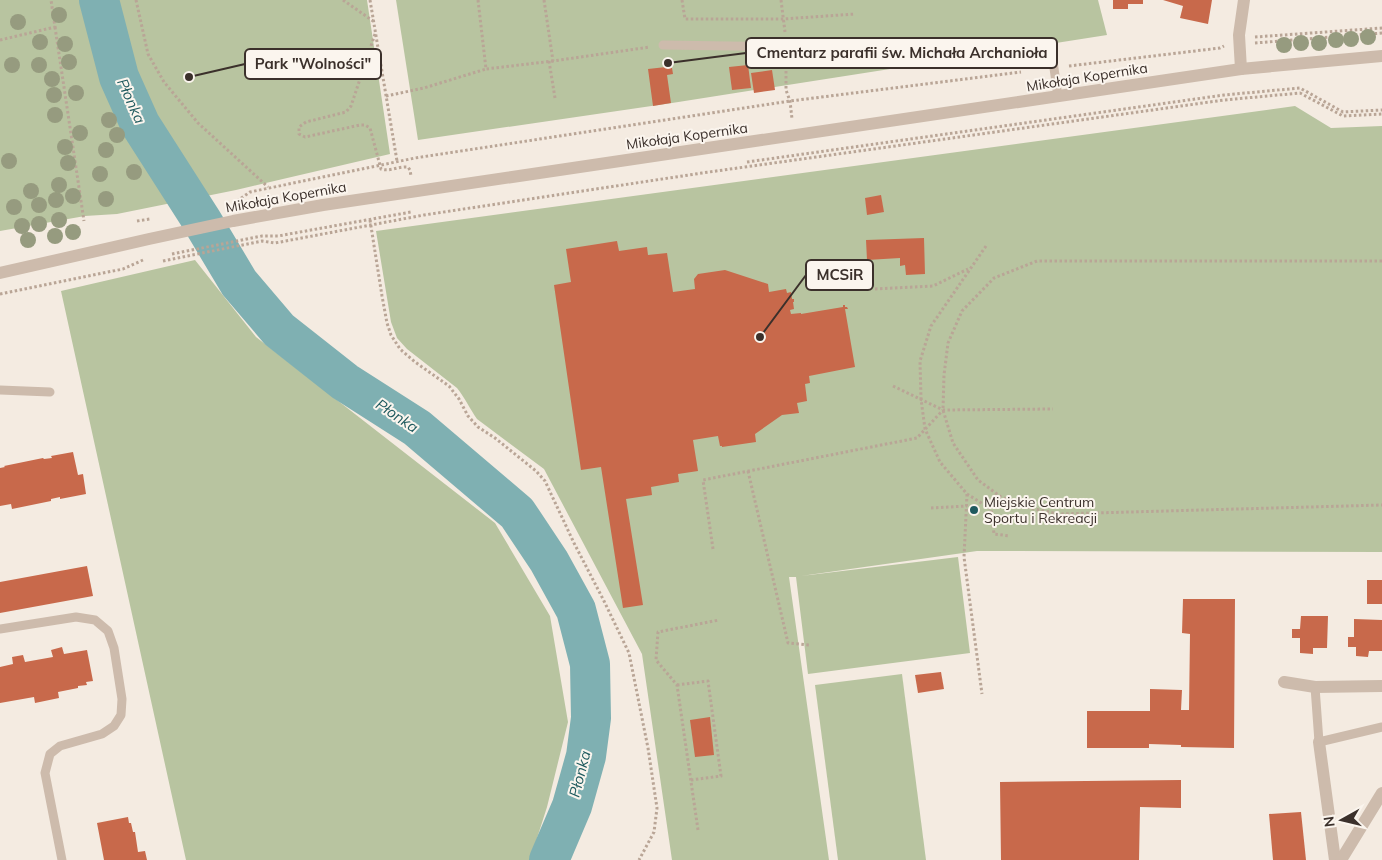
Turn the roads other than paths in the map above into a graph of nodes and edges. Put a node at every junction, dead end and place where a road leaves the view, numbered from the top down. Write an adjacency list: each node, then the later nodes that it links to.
1 (1244, 0): 4 (street)
2 (663, 45): 5 (lane)
3 (1382, 56): 4 (street, Mikołaja Kopernika)
4 (1241, 69): 5 (street, Mikołaja Kopernika)
5 (1058, 97): 6 (street, Mikołaja Kopernika)
6 (0, 273)
7 (0, 390): 8 (lane)
8 (50, 392)
9 (0, 629): 16 (lane)
10 (1284, 682): 12 (street)
11 (1382, 686): 12 (street)
12 (1315, 687): 14 (lane)
13 (1382, 727): 14 (lane)
14 (1319, 742): 17 (street)
15 (1382, 793): 18 (street)
16 (62, 860)
17 (1336, 860)
18 (1342, 860)

